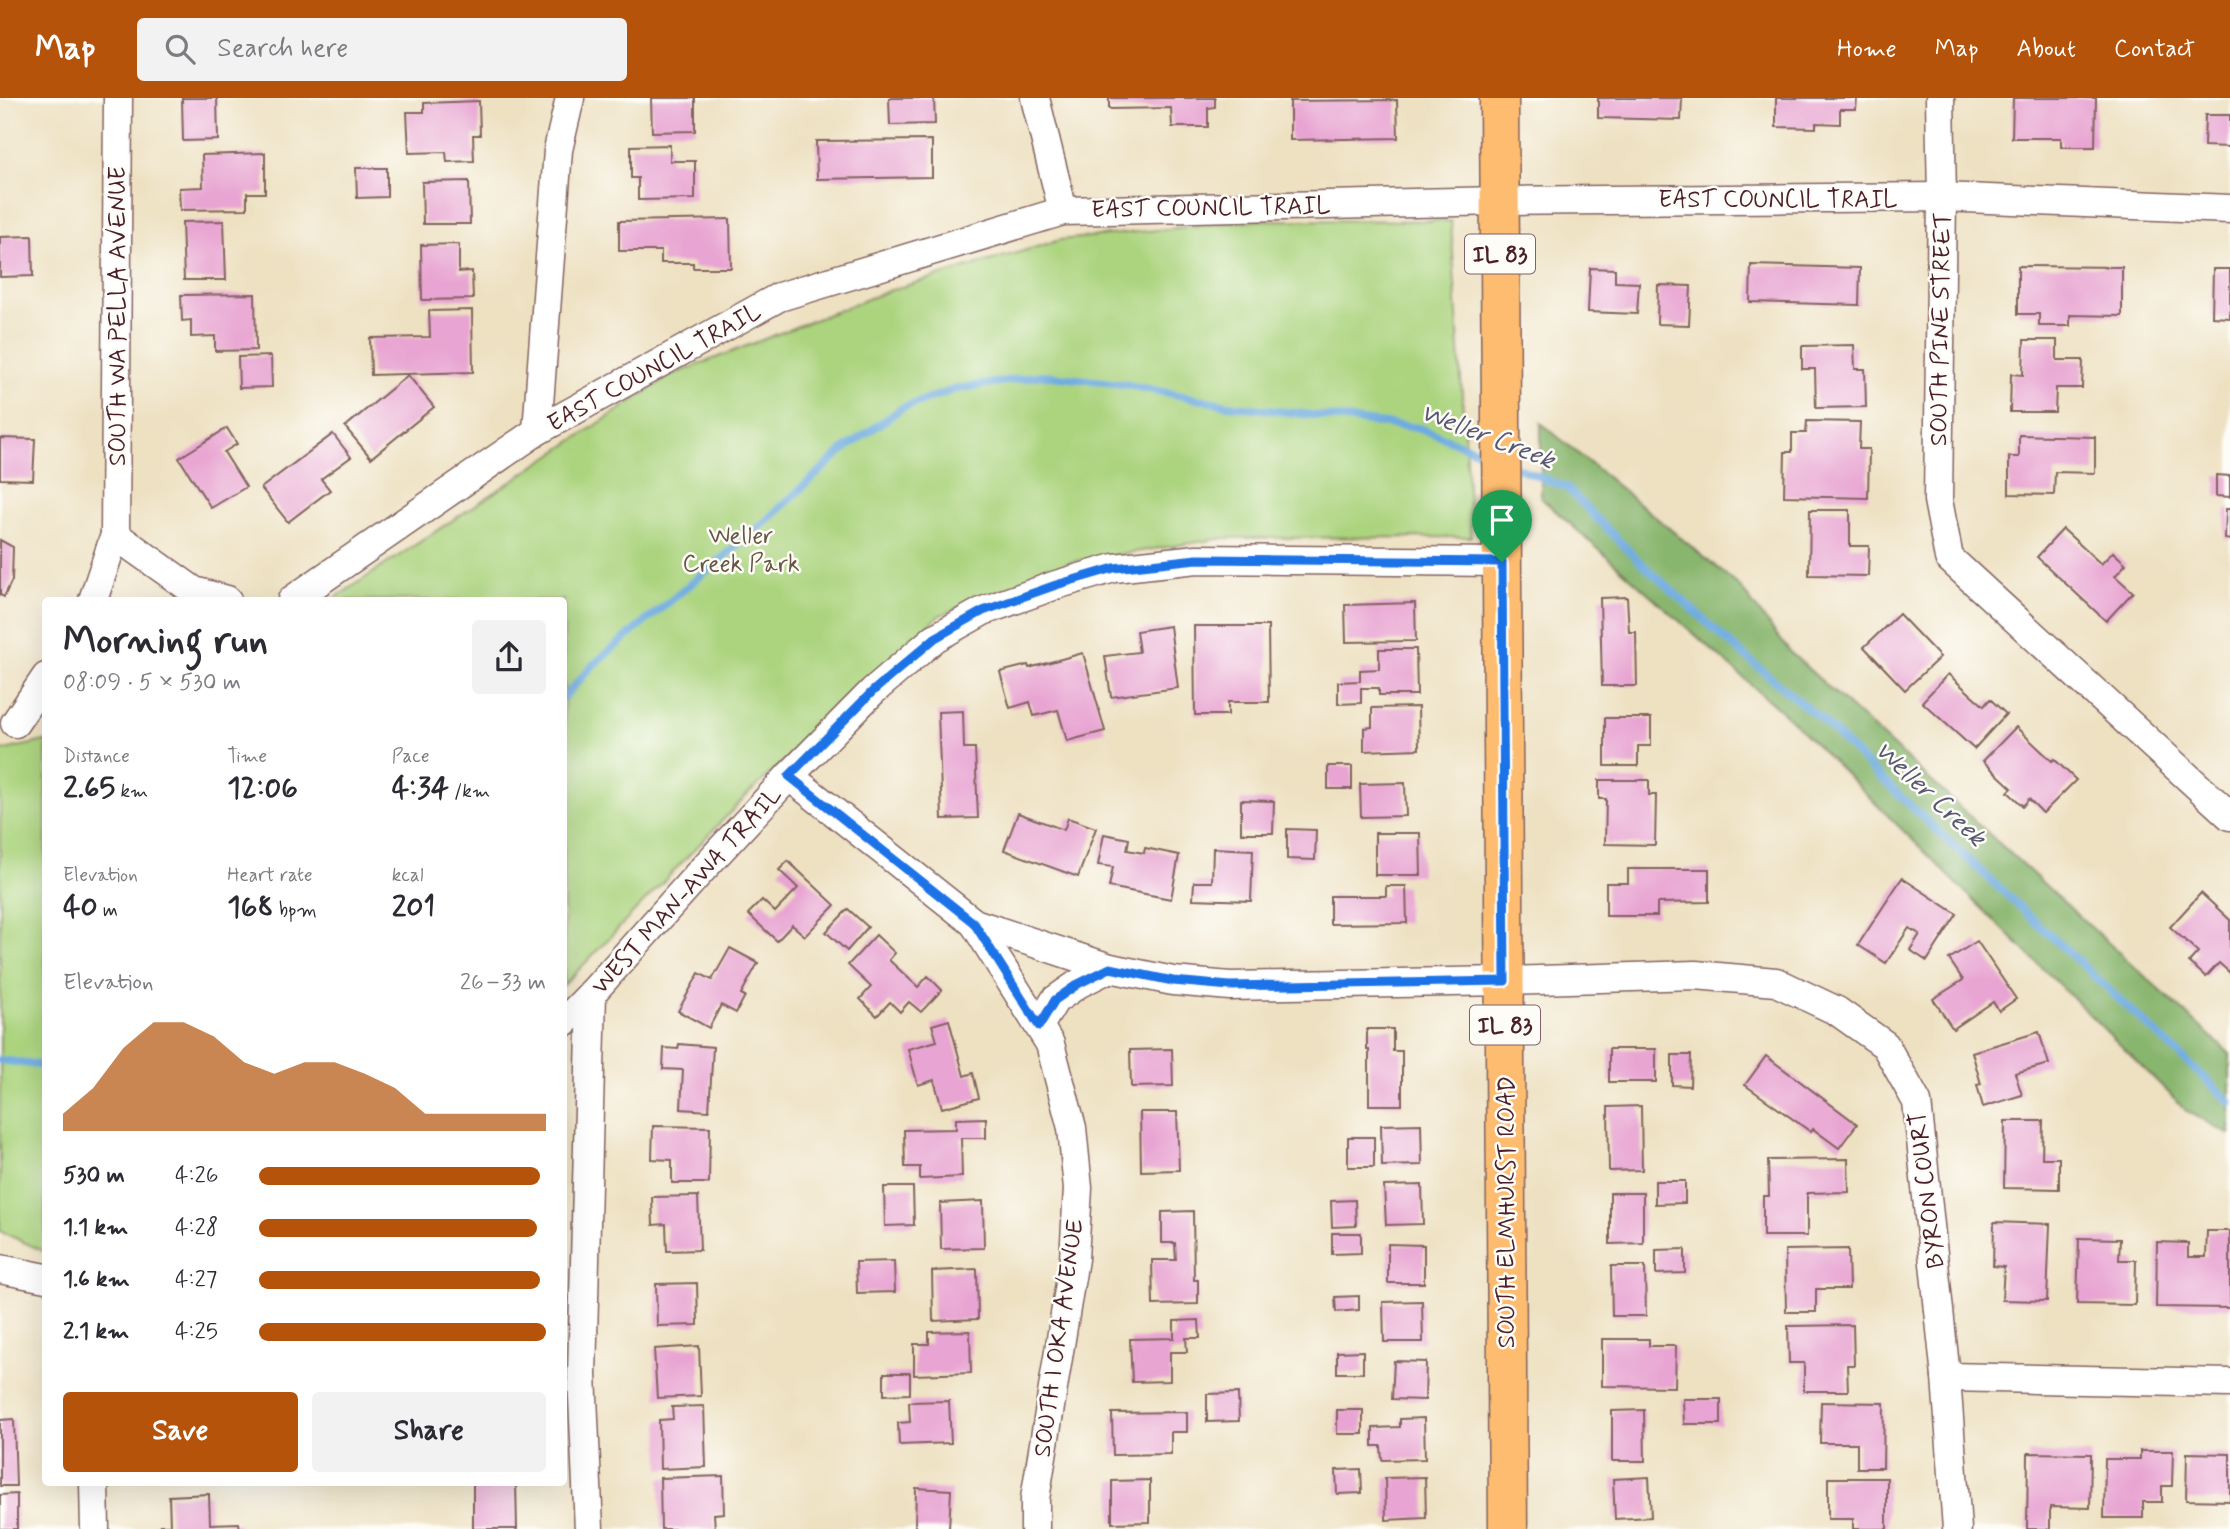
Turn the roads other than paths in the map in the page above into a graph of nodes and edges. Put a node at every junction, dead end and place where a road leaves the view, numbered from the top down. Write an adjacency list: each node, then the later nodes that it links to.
1 (118, 98): 11 (street, SOUTH WA PELLA AVENUE)
2 (570, 98): 10 (street)
3 (1035, 98): 9 (street)
4 (1499, 98): 7 (main road, SOUTH ELMHURST ROAD / IL 83)
5 (1940, 98): 6 (street, SOUTH PINE STREET)
6 (1942, 197): 7 (street, EAST COUNCIL TRAIL); 8 (street, EAST COUNCIL TRAIL); 20 (street, SOUTH PINE STREET)
7 (1500, 201): 9 (street, EAST COUNCIL TRAIL); 12 (main road, SOUTH ELMHURST ROAD / IL 83)
8 (2230, 209)
9 (1063, 211): 10 (street, EAST COUNCIL TRAIL)
10 (537, 432): 15 (street, EAST COUNCIL TRAIL)
11 (115, 535): 13 (street, SOUTH WA PELLA AVENUE); 14 (street)
12 (1502, 562): 19 (street, WEST MAN-AWA TRAIL); 23 (main road, SOUTH ELMHURST ROAD / IL 83)
13 (94, 597)
14 (215, 597)
15 (296, 597)
16 (42, 682): 18 (street)
17 (42, 716): 18 (street)
18 (7, 725)
19 (789, 776): 21 (street); 24 (street, WEST MAN-AWA TRAIL)
20 (2230, 816)
21 (974, 923): 22 (street, BYRON COURT); 26 (street, SOUTH I OKA AVENUE)
22 (1110, 968): 23 (street, BYRON COURT); 26 (street)
23 (1505, 981): 30 (street, BYRON COURT); 36 (main road, SOUTH ELMHURST ROAD / IL 83)
24 (592, 993): 25 (street, WEST MAN-AWA TRAIL); 29 (street)
25 (567, 1018)
26 (1039, 1026): 35 (street, SOUTH I OKA AVENUE)
27 (0, 1269): 28 (street)
28 (42, 1277)
29 (573, 1365): 34 (street)
30 (1946, 1377): 31 (street); 37 (street, BYRON COURT)
31 (2230, 1383)
32 (94, 1486): 33 (street)
33 (95, 1529)
34 (589, 1529)
35 (1035, 1529)
36 (1508, 1529)
37 (1957, 1529)

